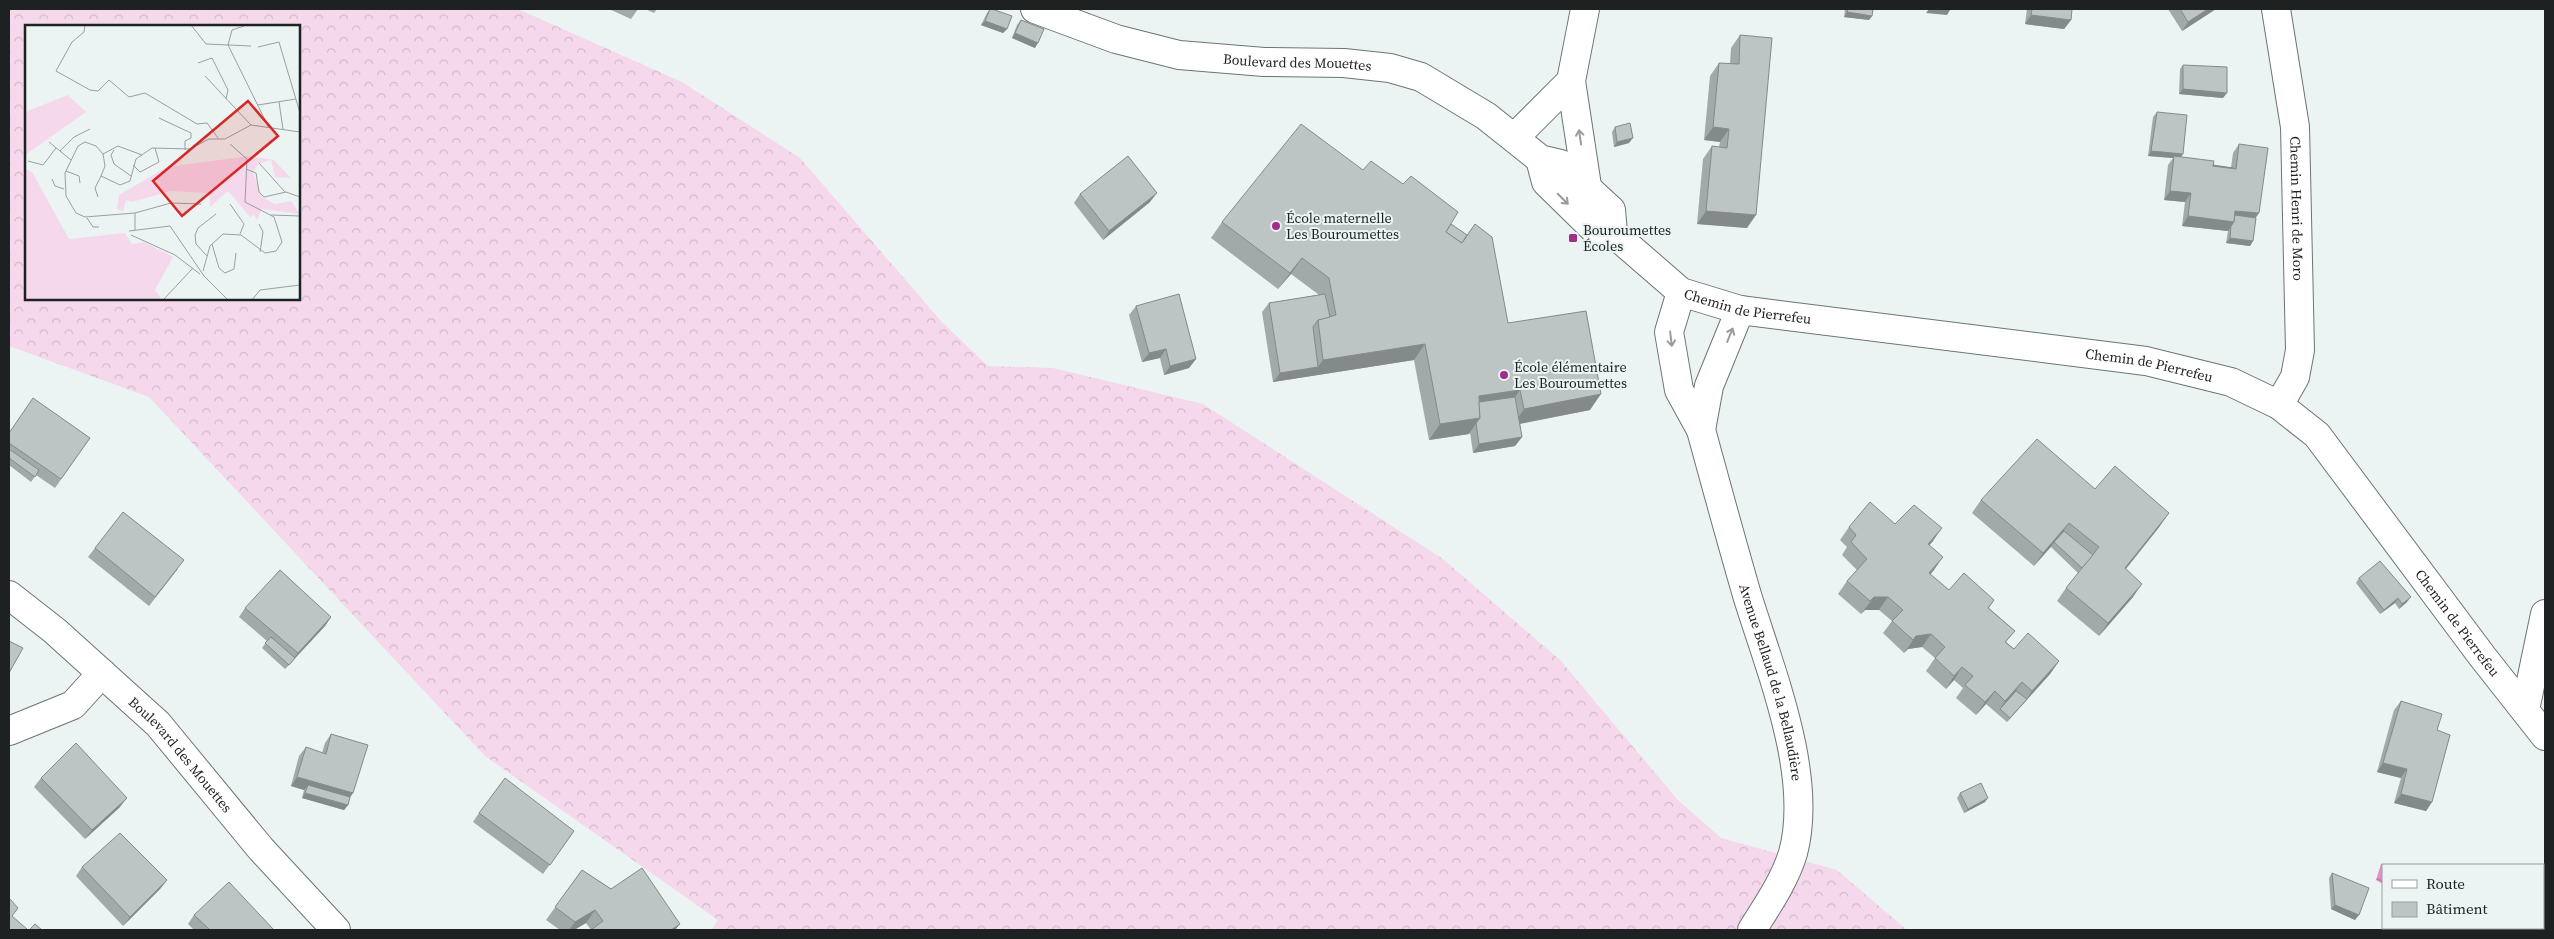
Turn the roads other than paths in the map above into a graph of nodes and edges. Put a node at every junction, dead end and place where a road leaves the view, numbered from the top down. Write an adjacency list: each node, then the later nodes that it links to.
1 (1035, 9): 5 (street, Boulevard des Mouettes)
2 (1585, 9): 4 (street)
3 (2276, 9): 11 (street, Chemin Henri de Moro)
4 (1571, 81): 5 (street); 7 (street, one-way to 4)
5 (1515, 137): 6 (street, Boulevard des Mouettes)
6 (1540, 158): 7 (street); 8 (street, Chemin de Pierrefeu, one-way to 8)
7 (1587, 186): 8 (street)
8 (1613, 233): 9 (street, Chemin de Pierrefeu)
9 (1680, 292): 10 (street, Chemin de Pierrefeu); 12 (street, Avenue Bellaud de la Bellaudière, one-way to 12)
10 (1740, 310): 11 (street, Chemin de Pierrefeu); 12 (street, Avenue Bellaud de la Bellaudière, one-way to 10)
11 (2279, 406): 16 (street, Chemin de Pierrefeu)
12 (1702, 430): 20 (street, Avenue Bellaud de la Bellaudière)
13 (9, 594): 15 (street, Boulevard des Mouettes)
14 (2545, 614): 16 (street)
15 (102, 673): 17 (street); 19 (street, Boulevard des Mouettes)
16 (2525, 710): 18 (street, Chemin de Pierrefeu)
17 (9, 731)
18 (2545, 736)
19 (336, 930)
20 (1752, 930)

